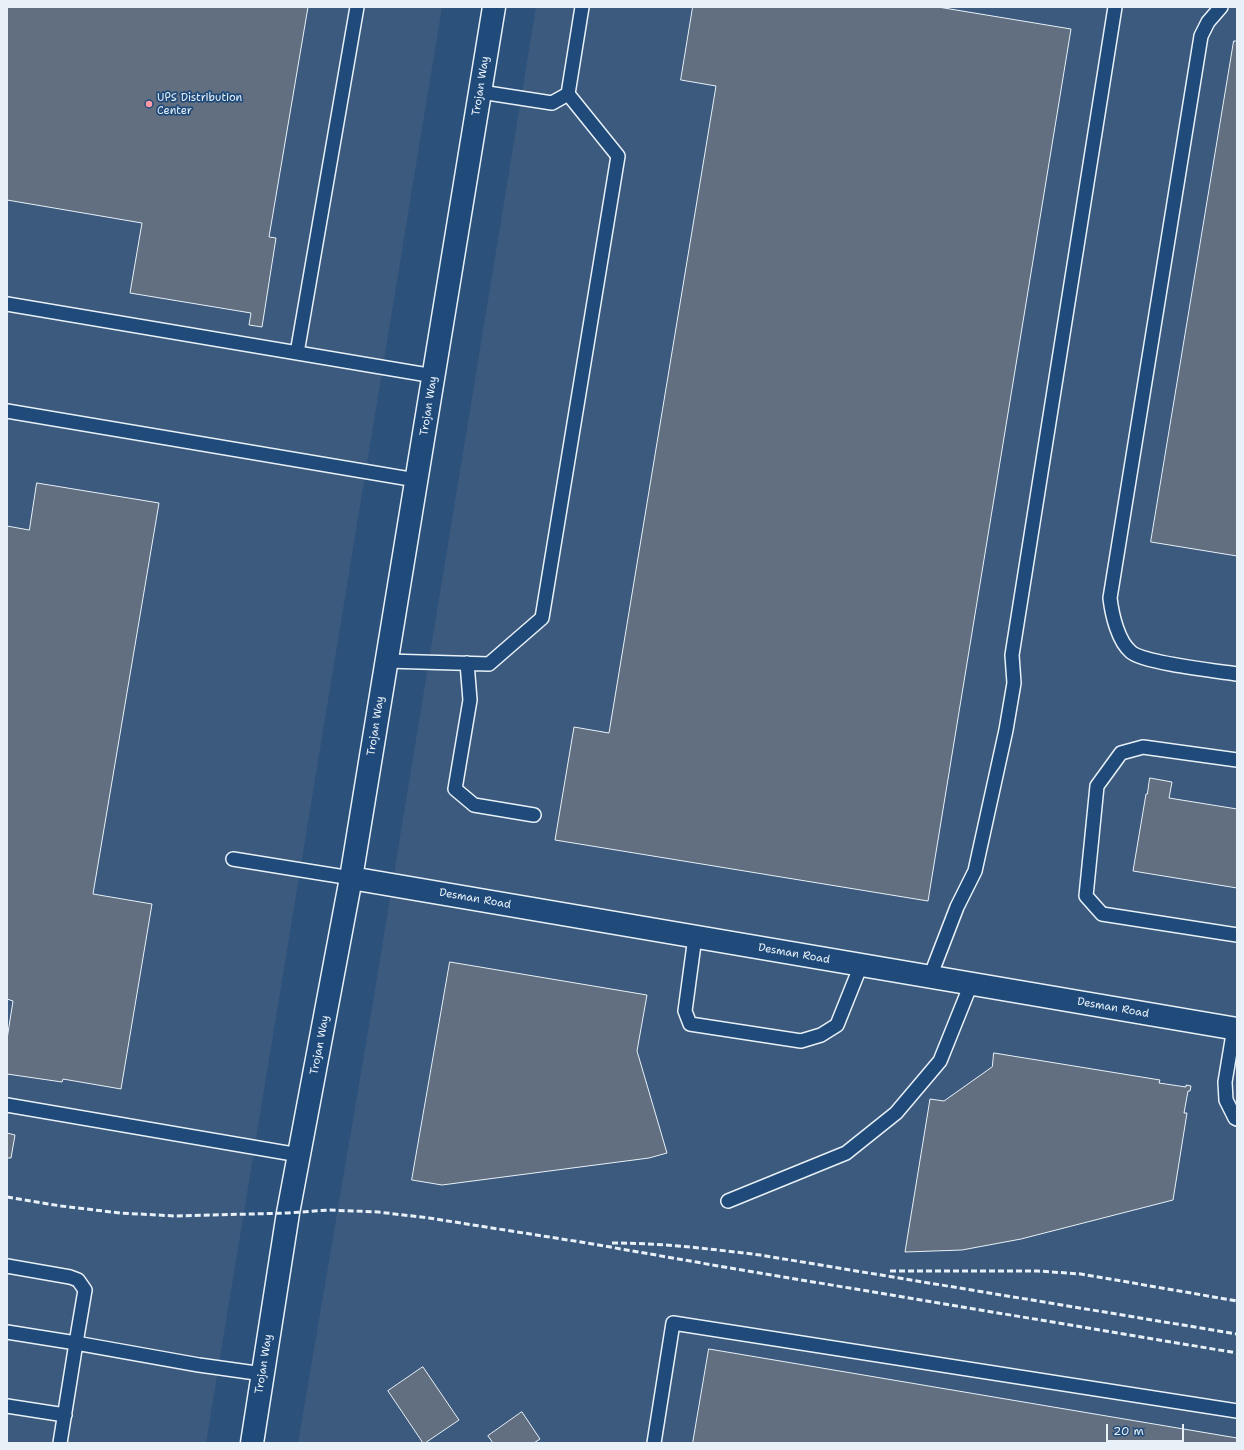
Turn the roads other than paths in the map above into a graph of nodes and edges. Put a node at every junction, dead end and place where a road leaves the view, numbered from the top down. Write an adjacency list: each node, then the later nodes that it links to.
1 (357, 7): 9 (lane)
2 (494, 7): 6 (street, Trojan Way)
3 (582, 7): 7 (lane)
4 (1115, 7): 23 (lane)
5 (1221, 7): 15 (lane)
6 (481, 92): 7 (lane); 10 (street, Trojan Way)
7 (568, 94): 14 (lane)
8 (7, 304): 9 (lane)
9 (297, 353): 10 (lane)
10 (434, 376): 12 (street, Trojan Way)
11 (7, 411): 12 (lane)
12 (416, 480): 13 (street, Trojan Way)
13 (387, 661): 14 (lane); 19 (street, Trojan Way)
14 (467, 663): 17 (lane)
15 (1237, 674)
16 (1237, 760): 20 (lane)
17 (534, 815)
18 (233, 859): 19 (lane)
19 (351, 878): 21 (street, Desman Road); 28 (street, Trojan Way)
20 (1237, 935)
21 (695, 937): 22 (street, Desman Road); 22 (lane)
22 (861, 965): 23 (street, Desman Road)
23 (930, 977): 24 (street, Desman Road)
24 (971, 984): 25 (street, Desman Road); 29 (lane)
25 (1236, 1028): 27 (lane)
26 (7, 1105): 28 (lane)
27 (1237, 1119)
28 (299, 1155): 33 (street, Trojan Way)
29 (728, 1201)
30 (7, 1266): 32 (lane)
31 (7, 1332): 32 (lane)
32 (76, 1343): 33 (lane); 36 (lane)
33 (263, 1374): 38 (street, Trojan Way)
34 (7, 1406): 36 (lane)
35 (1237, 1411): 39 (lane)
36 (65, 1415): 37 (lane)
37 (60, 1443)
38 (252, 1443)
39 (654, 1443)

